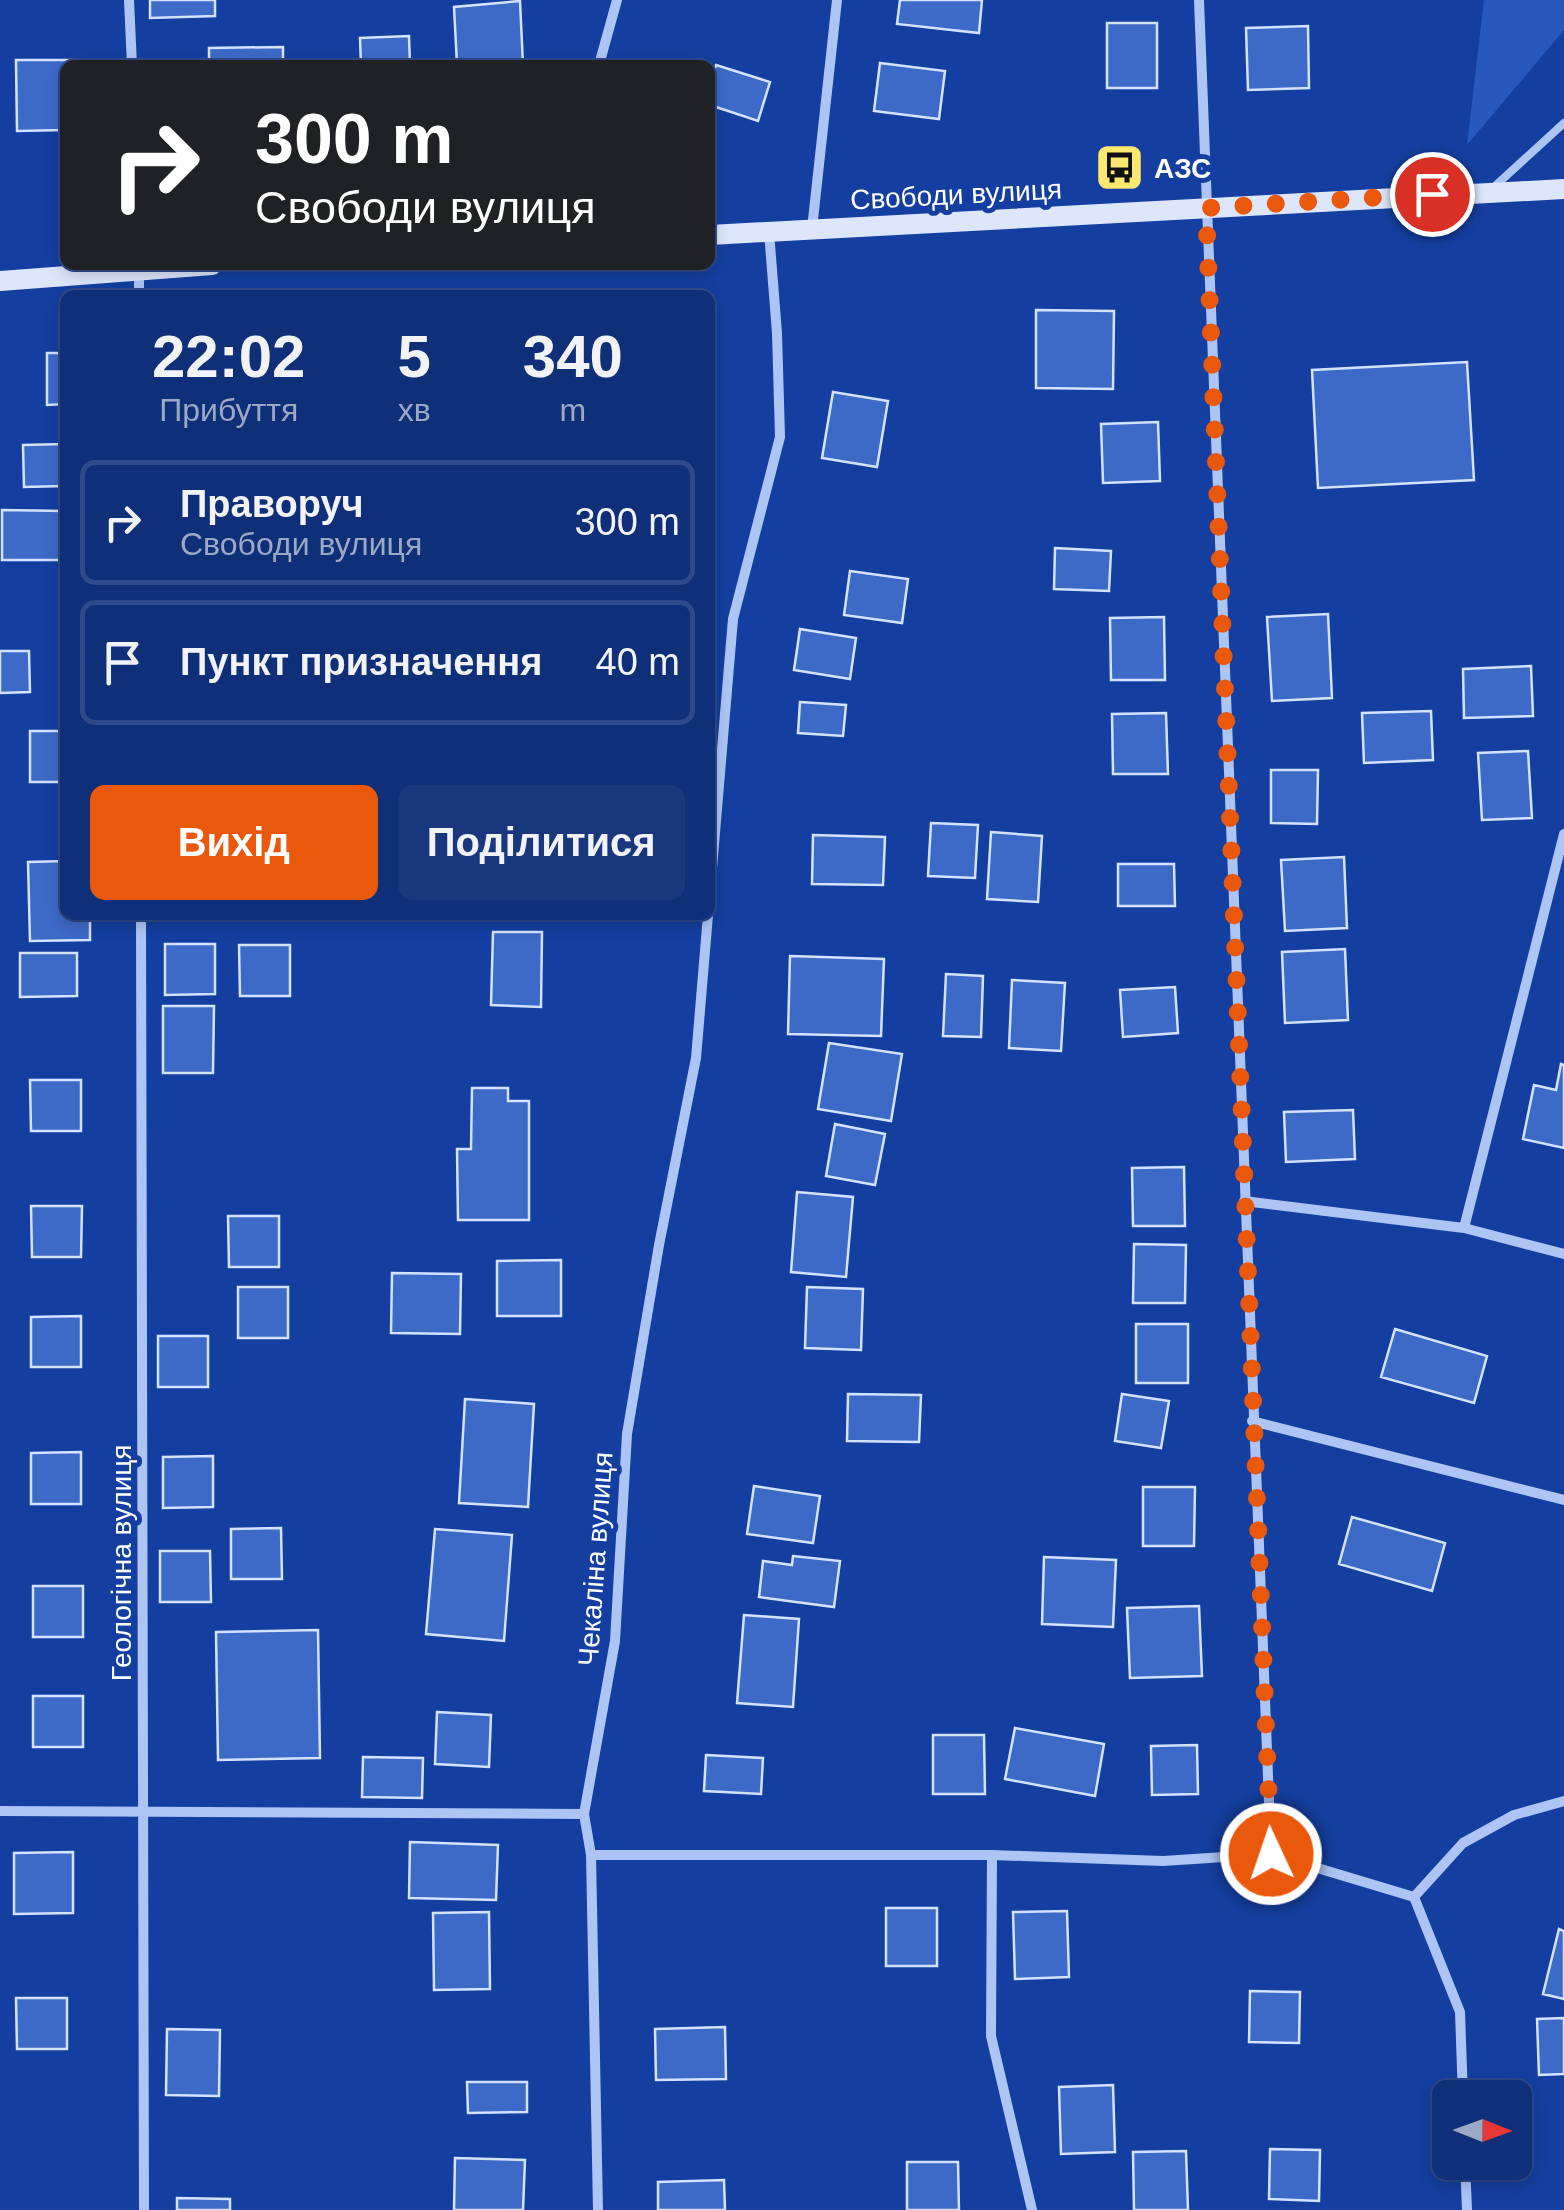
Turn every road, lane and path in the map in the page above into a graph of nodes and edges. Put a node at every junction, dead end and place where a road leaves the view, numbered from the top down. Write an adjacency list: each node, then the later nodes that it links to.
1 (130, 0): 5 (street)
2 (617, 0): 6 (street)
3 (836, 0): 12 (street)
4 (1200, 0): 11 (street)
5 (132, 60)
6 (600, 60)
7 (1564, 123): 9 (lane)
8 (1564, 189): 9 (main road, Свободи вулиця); 10 (street)
9 (1490, 190): 11 (main road, Свободи вулиця)
10 (1564, 197)
11 (1206, 208): 12 (main road, Свободи вулиця); 21 (street)
12 (812, 229): 13 (main road, Свободи вулиця)
13 (769, 232): 14 (main road, Свободи вулиця); 17 (street)
14 (715, 235)
15 (109, 270): 16 (main road)
16 (0, 281)
17 (715, 833)
18 (1564, 834): 22 (street)
19 (141, 920): 28 (street, Геологічна вулиця)
20 (708, 920): 29 (street, Чекаліна вулиця)
21 (1244, 1201): 22 (street); 24 (street)
22 (1464, 1228): 23 (street)
23 (1564, 1254)
24 (1252, 1420): 25 (street); 30 (street)
25 (1564, 1500)
26 (1564, 1801): 33 (street)
27 (0, 1810): 28 (street)
28 (145, 1812): 29 (street); 36 (street, Геологічна вулиця)
29 (584, 1814): 31 (street, Чекаліна вулиця)
30 (1271, 1854): 32 (street); 33 (street)
31 (592, 1855): 32 (street); 37 (street, Чекаліна вулиця)
32 (992, 1855): 38 (street)
33 (1414, 1897): 34 (street)
34 (1462, 2080)
35 (1465, 2180): 39 (street)
36 (144, 2210)
37 (598, 2210)
38 (1032, 2210)
39 (1466, 2210)

